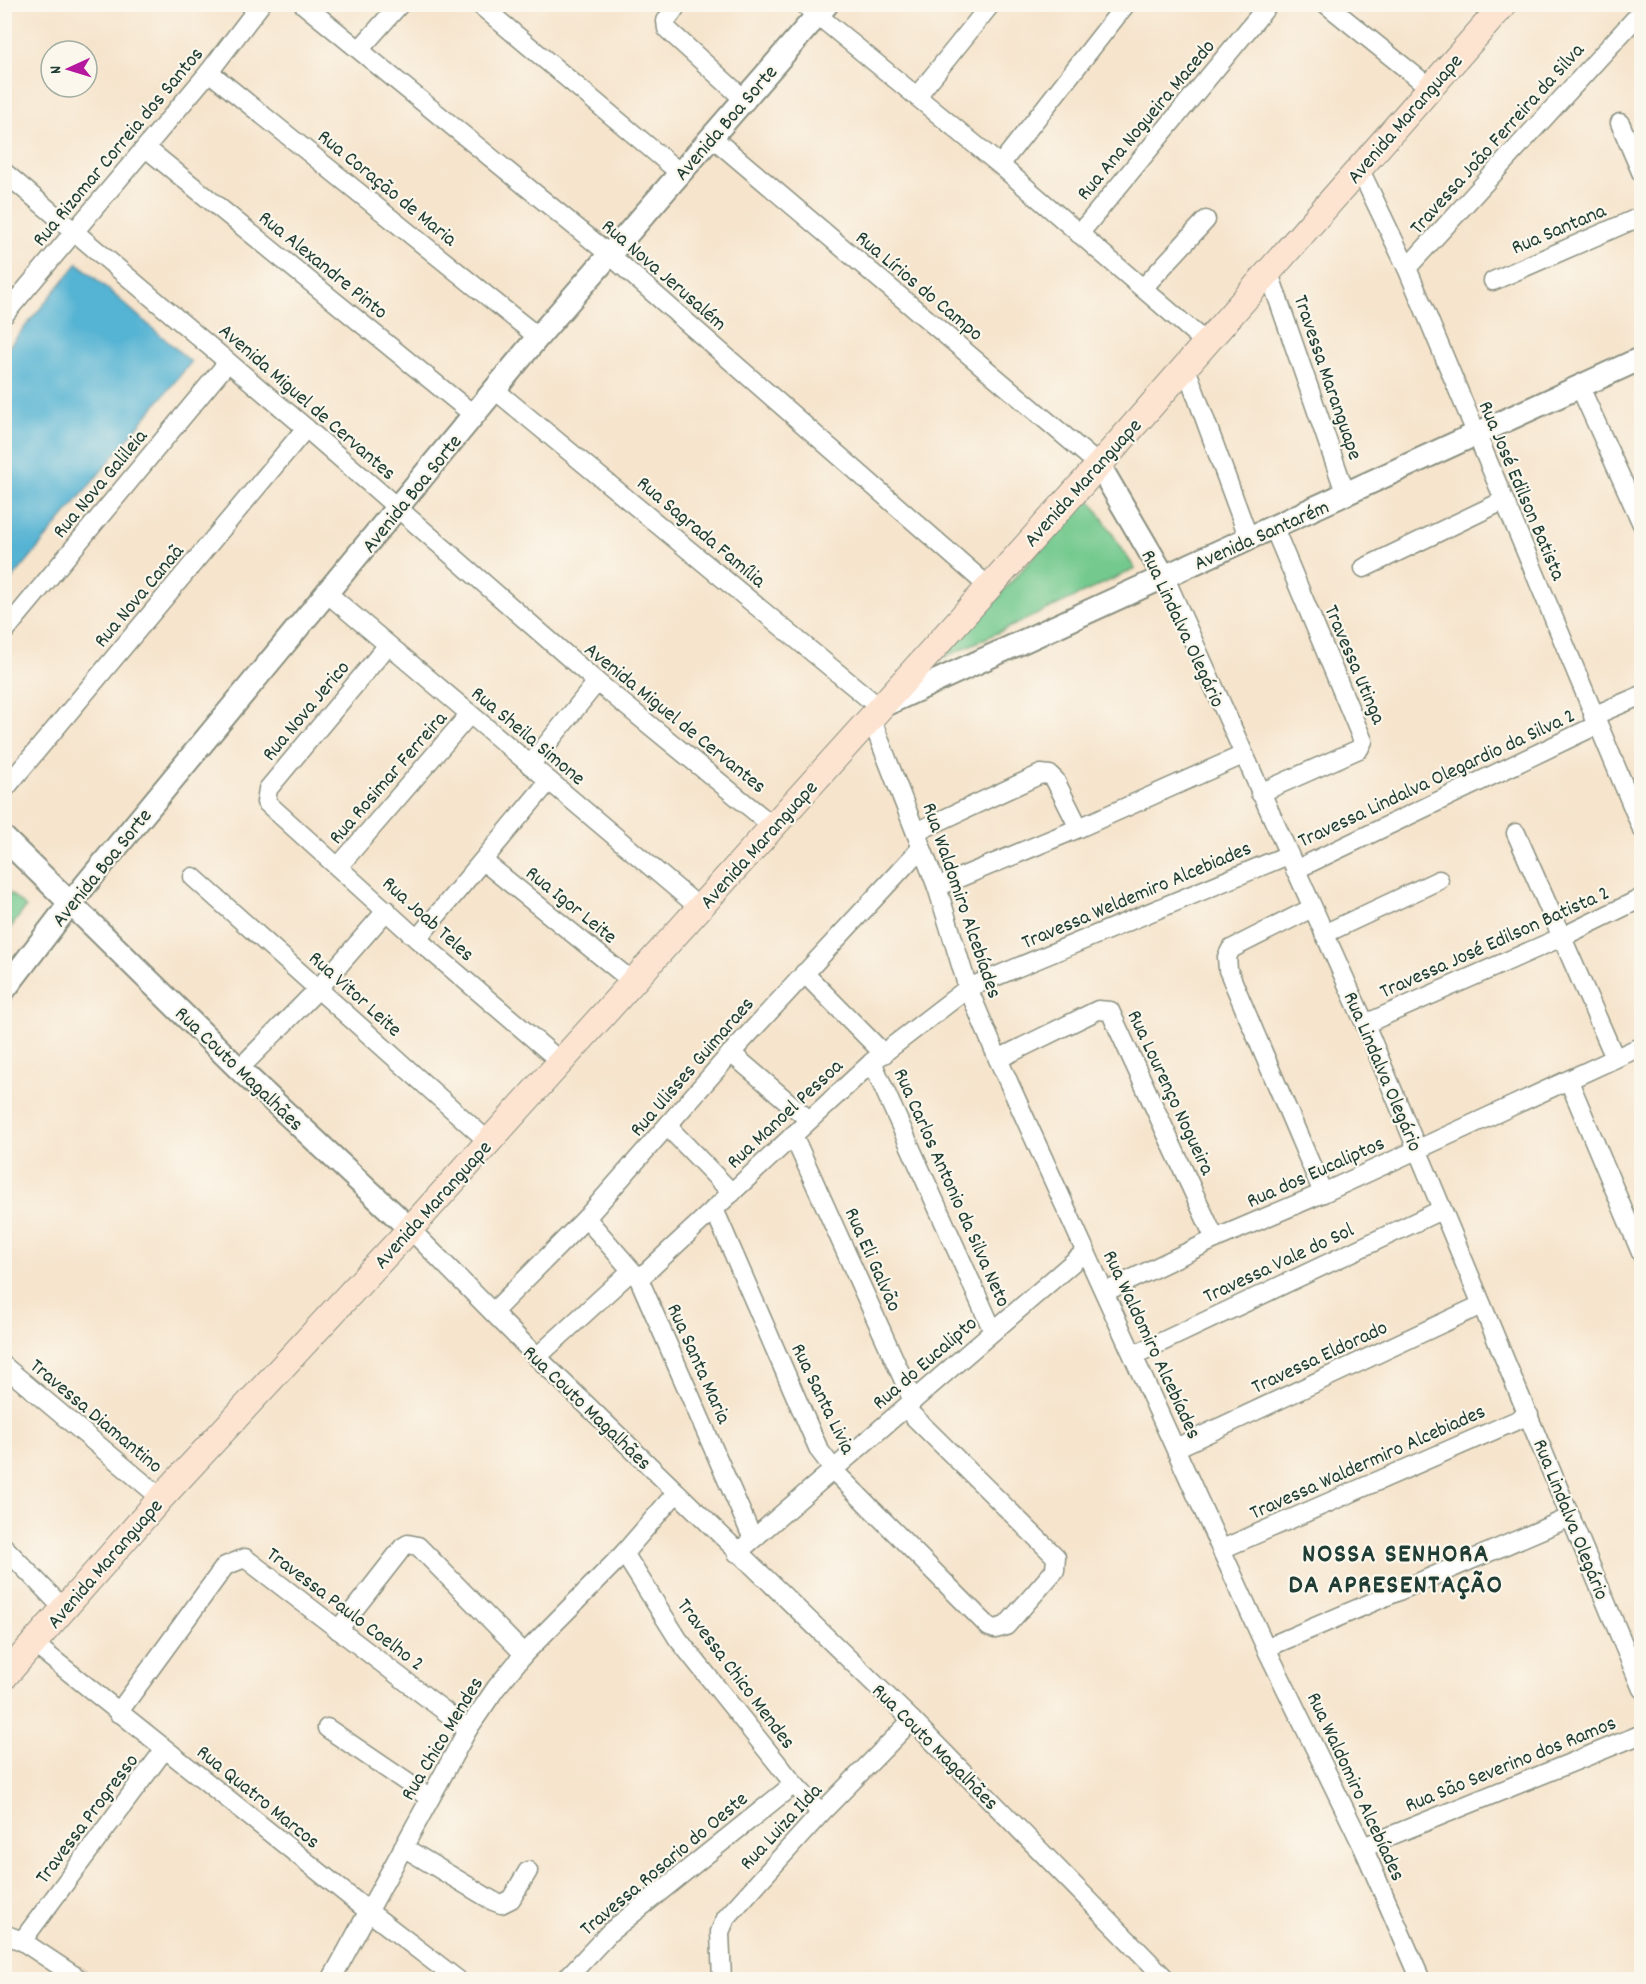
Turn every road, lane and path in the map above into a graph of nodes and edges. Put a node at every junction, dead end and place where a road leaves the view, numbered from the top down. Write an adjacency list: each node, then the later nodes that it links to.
1 (261, 4): 14 (street, Rua Rizomar Correia dos Santos)
2 (303, 4): 13 (street, Rua Nova Jerusalém)
3 (400, 4): 13 (street)
4 (479, 4): 24 (street)
5 (678, 4): 17 (street)
6 (991, 4): 16 (street)
7 (1126, 4): 21 (street)
8 (1269, 4): 29 (street, Rua Ana Nogueira Macedo)
9 (1326, 4): 15 (street)
10 (1504, 4): 15 (main road, Avenida Maranguape)
11 (816, 8): 16 (street); 17 (street, Avenida Boa Sorte)
12 (1641, 11): 31 (street, Travessa João Ferreira da Silva)
13 (360, 49): 30 (street, Rua Nova Jerusalém)
14 (209, 72): 20 (street, Rua Rizomar Correia dos Santos); 36 (street, Rua Coração de Maria)
15 (1429, 87): 22 (main road, Avenida Maranguape)
16 (917, 96): 21 (street)
17 (746, 101): 19 (street, Avenida Boa Sorte)
18 (1620, 123): 25 (street)
19 (713, 138): 24 (street, Avenida Boa Sorte); 46 (street, Rua Lírios do Campo)
20 (146, 148): 28 (street, Rua Rizomar Correia dos Santos); 43 (street, Rua Alexandre Pinto)
21 (1000, 165): 29 (street)
22 (1360, 170): 31 (street, Rua José Edilson Batista); 32 (main road, Avenida Maranguape)
23 (4, 172): 28 (street, Avenida Miguel de Cervantes)
24 (680, 173): 30 (street, Avenida Boa Sorte)
25 (1641, 174)
26 (1641, 216): 33 (street, Rua Santana)
27 (1206, 220): 34 (street)
28 (75, 230): 35 (street, Rua Rizomar Correia dos Santos); 39 (street, Avenida Miguel de Cervantes)
29 (1079, 234): 34 (street)
30 (610, 255): 36 (street, Avenida Boa Sorte); 55 (street, Rua Nova Jerusalém)
31 (1407, 268): 45 (street, Rua José Edilson Batista)
32 (1269, 273): 37 (main road, Avenida Maranguape); 47 (street, Travessa Maranguape)
33 (1493, 281)
34 (1143, 288): 37 (street)
35 (4, 315)
36 (538, 337): 42 (street, Avenida Boa Sorte)
37 (1206, 343): 40 (main road, Avenida Maranguape)
38 (1641, 358): 41 (street, Avenida Santarém)
39 (228, 362): 44 (street, Avenida Miguel de Cervantes); 57 (street, Rua Nova Galileia)
40 (1185, 365): 46 (main road, Avenida Maranguape); 52 (street)
41 (1580, 387): 45 (street, Avenida Santarém); 50 (street)
42 (495, 390): 43 (street, Avenida Boa Sorte); 61 (street, Rua Sagrada Família)
43 (474, 415): 49 (street, Avenida Boa Sorte)
44 (306, 428): 49 (street, Avenida Miguel de Cervantes); 68 (street, Rua Nova Canaã)
45 (1475, 435): 47 (street, Avenida Santarém); 48 (street, Rua José Edilson Batista)
46 (1099, 465): 54 (street, Rua Lindalva Olegário); 55 (main road, Avenida Maranguape)
47 (1346, 495): 51 (street, Avenida Santarém)
48 (1503, 501): 53 (street); 63 (street, Rua José Edilson Batista)
49 (399, 509): 56 (street, Avenida Boa Sorte); 59 (street, Avenida Miguel de Cervantes)
50 (1641, 524)
51 (1274, 528): 52 (street, Avenida Santarém); 69 (street, Travessa Utinga)
52 (1249, 539): 54 (street, Avenida Santarém)
53 (1364, 568)
54 (1165, 578): 61 (street, Avenida Santarém); 64 (street, Rua Lindalva Olegário)
55 (989, 587): 61 (main road, Avenida Maranguape)
56 (328, 594): 58 (street, Rua Sheila Simone); 84 (street, Avenida Boa Sorte)
57 (4, 632)
58 (388, 645): 62 (street, Rua Sheila Simone); 70 (street, Rua Nova Jerico)
59 (597, 682): 65 (street); 71 (street, Avenida Miguel de Cervantes)
60 (1641, 695): 63 (street, Travessa Lindalva Olegardio da Silva 2)
61 (875, 713): 71 (main road, Avenida Maranguape); 76 (street, Rua Waldomiro Alcebíades)
62 (469, 715): 65 (street, Rua Sheila Simone); 79 (street, Rua Rosimar Ferreira)
63 (1595, 721): 67 (street, Rua José Edilson Batista); 78 (street, Travessa Lindalva Olegardio da Silva 2)
64 (1243, 754): 69 (street, Rua Lindalva Olegário); 72 (street)
65 (530, 765): 66 (street, Rua Sheila Simone)
66 (549, 781): 77 (street); 86 (street, Rua Sheila Simone)
67 (1633, 786): 73 (street, Rua José Edilson Batista)
68 (4, 790)
69 (1260, 793): 78 (street, Rua Lindalva Olegário)
70 (268, 806): 79 (street, Rua Joab Teles)
71 (774, 826): 86 (main road, Avenida Maranguape)
72 (1079, 828): 76 (street); 82 (street)
73 (1641, 829)
74 (1516, 833): 89 (street)
75 (4, 838): 84 (street, Rua Couto Magalhães)
76 (918, 840): 82 (street, Rua Waldomiro Alcebíades); 91 (street, Rua Ulisses Guimaraes)
77 (483, 861): 90 (street); 92 (street, Rua Igor Leite)
78 (1291, 862): 85 (street, Rua Lindalva Olegário); 93 (street, Travessa Weldemiro Alcebiades)
79 (338, 867): 87 (street, Rua Joab Teles)
80 (193, 877): 94 (street, Rua Vitor Leite)
81 (1439, 880): 88 (street)
82 (936, 888): 93 (street, Rua Waldomiro Alcebíades)
83 (1641, 897): 89 (street, Travessa José Edilson Batista 2)
84 (72, 901): 95 (street, Avenida Boa Sorte); 103 (street, Rua Couto Magalhães)
85 (1312, 908): 88 (street, Rua Lindalva Olegário); 111 (street)
86 (701, 909): 92 (main road, Avenida Maranguape)
87 (387, 910): 90 (street, Rua Joab Teles); 94 (street)
88 (1324, 934): 96 (street, Rua Lindalva Olegário)
89 (1562, 937): 96 (street, Travessa José Edilson Batista 2); 100 (street)
90 (417, 939): 102 (street, Rua Joab Teles)
91 (804, 973): 98 (street, Rua Ulisses Guimaraes); 99 (street)
92 (633, 982): 102 (main road, Avenida Maranguape)
93 (968, 988): 99 (street, Rua Manoel Pessoa); 101 (street, Rua Waldomiro Alcebíades)
94 (318, 989): 103 (street); 108 (street, Rua Vitor Leite)
95 (4, 990)
96 (1365, 1024): 109 (street, Rua Lindalva Olegário)
97 (1641, 1046): 100 (street, Rua dos Eucaliptos)
98 (731, 1053): 105 (street); 106 (street, Rua Ulisses Guimaraes)
99 (878, 1058): 105 (street, Rua Manoel Pessoa); 123 (street, Rua Carlos Antonio da Silva Neto)
100 (1615, 1058): 104 (street, Rua dos Eucaliptos)
101 (998, 1059): 116 (street, Rua Lourenço Nogueira); 117 (street, Rua Waldomiro Alcebíades)
102 (561, 1062): 108 (main road, Avenida Maranguape)
103 (239, 1069): 115 (street, Rua Couto Magalhães)
104 (1569, 1081): 109 (street, Rua dos Eucaliptos); 118 (street)
105 (808, 1119): 107 (street, Rua Manoel Pessoa)
106 (668, 1126): 110 (street); 114 (street, Rua Ulisses Guimaraes)
107 (794, 1135): 110 (street, Rua Manoel Pessoa); 127 (street, Rua Eli Galvão)
108 (489, 1142): 115 (main road, Avenida Maranguape)
109 (1418, 1149): 111 (street, Rua dos Eucaliptos); 113 (street, Rua Lindalva Olegário)
110 (732, 1193): 112 (street, Rua Manoel Pessoa)
111 (1323, 1193): 116 (street, Rua dos Eucaliptos)
112 (714, 1209): 119 (street, Rua Manoel Pessoa); 130 (street, Rua Santa Livia)
113 (1441, 1210): 121 (street, Rua Lindalva Olegário); 124 (street, Travessa Vale do Sol)
114 (586, 1218): 119 (street, Rua Santa Maria); 122 (street, Rua Ulisses Guimaraes)
115 (410, 1230): 122 (street, Rua Couto Magalhães); 132 (main road, Avenida Maranguape)
116 (1215, 1239): 120 (street, Rua dos Eucaliptos)
117 (1086, 1251): 120 (street, Rua Waldomiro Alcebíades); 123 (street, Rua do Eucalipto)
118 (1641, 1255)
119 (635, 1275): 125 (street, Rua Manoel Pessoa); 134 (street, Rua Santa Maria)
120 (1104, 1292): 124 (street, Rua Waldomiro Alcebíades)
121 (1481, 1305): 128 (street, Rua Lindalva Olegário); 129 (street, Travessa Eldorado)
122 (493, 1312): 125 (street, Rua Couto Magalhães)
123 (993, 1331): 127 (street, Rua do Eucalipto)
124 (1134, 1355): 129 (street, Rua Waldomiro Alcebíades)
125 (537, 1358): 131 (street, Rua Couto Magalhães)
126 (9, 1377): 132 (street, Travessa Diamantino)
127 (909, 1404): 130 (street, Rua do Eucalipto); 140 (street, Rua Eli Galvão)
128 (1529, 1415): 133 (street, Rua Lindalva Olegário); 136 (street, Travessa Waldermiro Alcebiades)
129 (1176, 1448): 136 (street, Rua Waldomiro Alcebíades)
130 (833, 1470): 134 (street, Rua do Eucalipto); 140 (street, Rua Santa Livia)
131 (676, 1493): 137 (street, Rua Chico Mendes); 138 (street, Rua Couto Magalhães)
132 (161, 1498): 139 (main road, Avenida Maranguape)
133 (1571, 1517): 143 (street); 146 (street, Rua Lindalva Olegário)
134 (753, 1539): 138 (street, Rua do Eucalipto)
135 (4, 1547): 139 (street)
136 (1222, 1549): 143 (street, Rua Waldomiro Alcebíades)
137 (624, 1553): 144 (street, Rua Chico Mendes); 153 (street, Travessa Chico Mendes)
138 (737, 1553): 148 (street, Rua Couto Magalhães)
139 (64, 1609): 142 (main road, Avenida Maranguape)
140 (989, 1627)
141 (338, 1630): 144 (street); 147 (street, Travessa Paulo Coelho 2); 150 (street, Travessa Paulo Coelho 2)
142 (34, 1644): 145 (main road, Avenida Maranguape); 147 (street, Rua Quatro Marcos)
143 (1266, 1648): 157 (street, Rua Waldomiro Alcebíades)
144 (524, 1654): 150 (street, Rua Chico Mendes)
145 (4, 1677)
146 (1641, 1689)
147 (118, 1713): 152 (street, Rua Quatro Marcos)
148 (912, 1720): 155 (street, Rua Luiza Ilda); 162 (street, Rua Couto Magalhães)
149 (327, 1728): 154 (street)
150 (468, 1729): 154 (street, Rua Chico Mendes)
151 (1641, 1734): 157 (street, Rua São Severino dos Ramos)
152 (164, 1750): 159 (street, Rua Quatro Marcos); 161 (street, Travessa Progresso)
153 (794, 1784): 155 (street, Travessa Chico Mendes); 166 (street, Travessa Rosario do Oeste)
154 (430, 1798): 156 (street, Rua Chico Mendes)
155 (821, 1813): 167 (street, Rua Luiza Ilda)
156 (404, 1847): 158 (street); 159 (street, Rua Chico Mendes)
157 (1363, 1847): 168 (street, Rua Waldomiro Alcebíades)
158 (528, 1871)
159 (368, 1911): 164 (street, Rua Chico Mendes); 165 (street, Rua Quatro Marcos)
160 (4, 1934): 161 (street)
161 (22, 1941): 163 (street)
162 (1158, 1977)
163 (81, 1980)
164 (331, 1980)
165 (458, 1980)
166 (565, 1980)
167 (722, 1980)
168 (1421, 1980)

